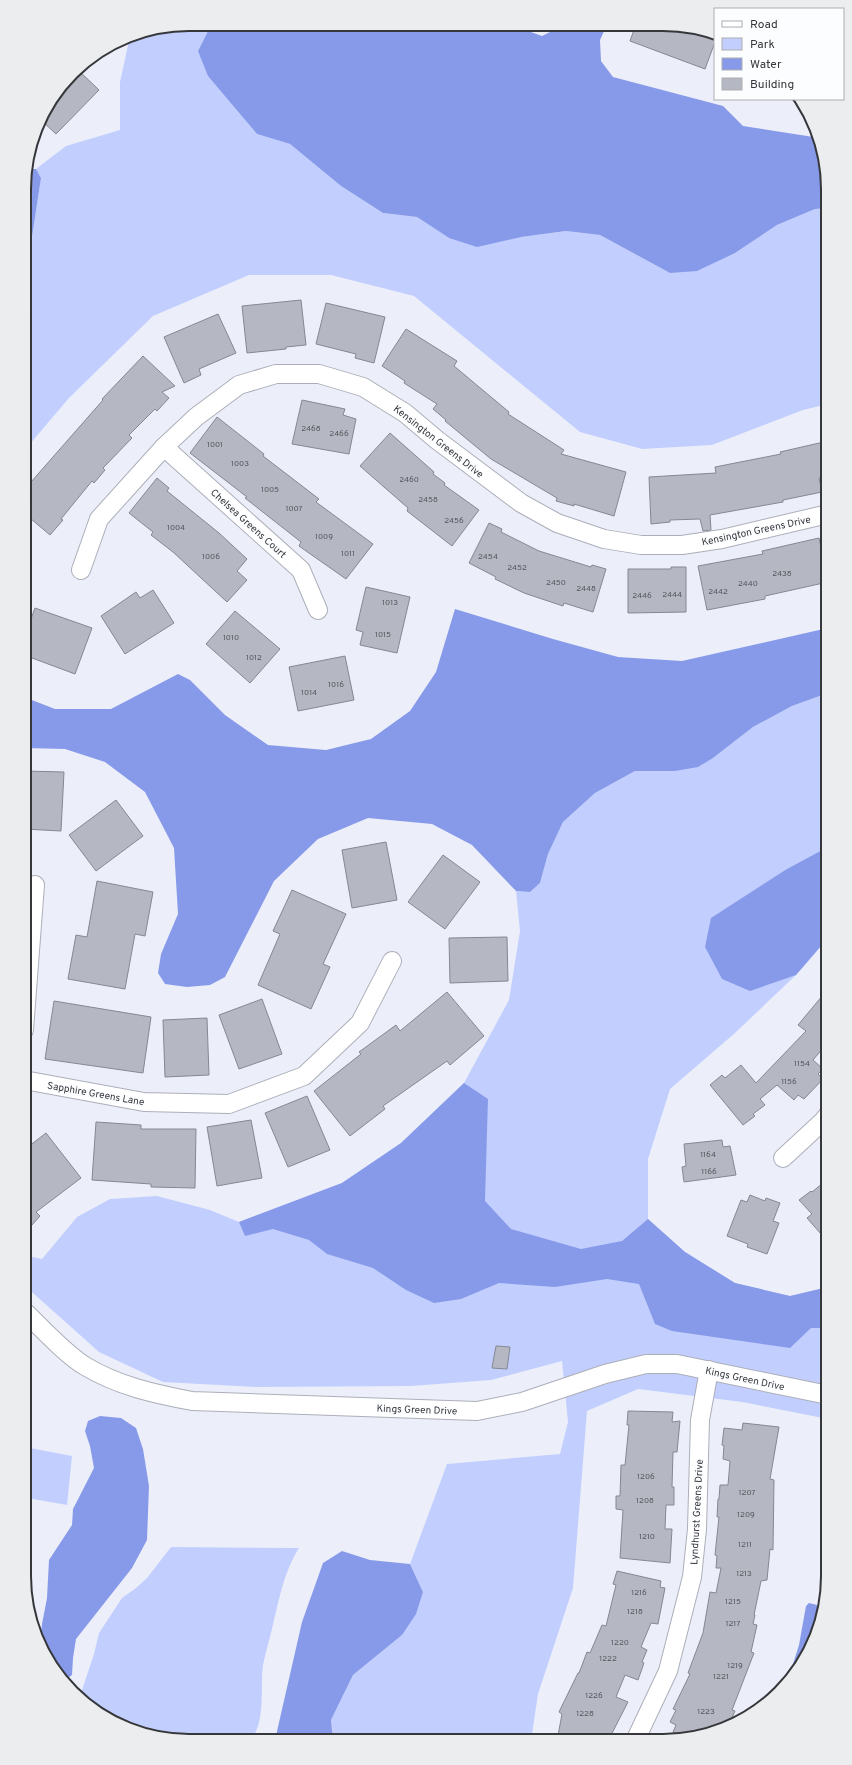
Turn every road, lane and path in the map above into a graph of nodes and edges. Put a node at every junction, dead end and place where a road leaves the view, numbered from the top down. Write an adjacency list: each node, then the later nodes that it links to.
1 (164, 447): 2 (street, Kensington Greens Drive); 3 (street, Kensington Greens Drive); 4 (street, Chelsea Greens Court)
2 (821, 516)
3 (80, 570)
4 (318, 610)
5 (35, 885): 6 (street)
6 (31, 938)
7 (392, 960): 8 (street, Sapphire Greens Lane)
8 (31, 1081)
9 (821, 1124): 10 (street)
10 (782, 1158)
11 (31, 1318): 12 (street, Kings Green Drive)
12 (709, 1370): 13 (street, Kings Green Drive); 14 (street, Lyndhurst Greens Drive)
13 (821, 1394)
14 (638, 1734)

